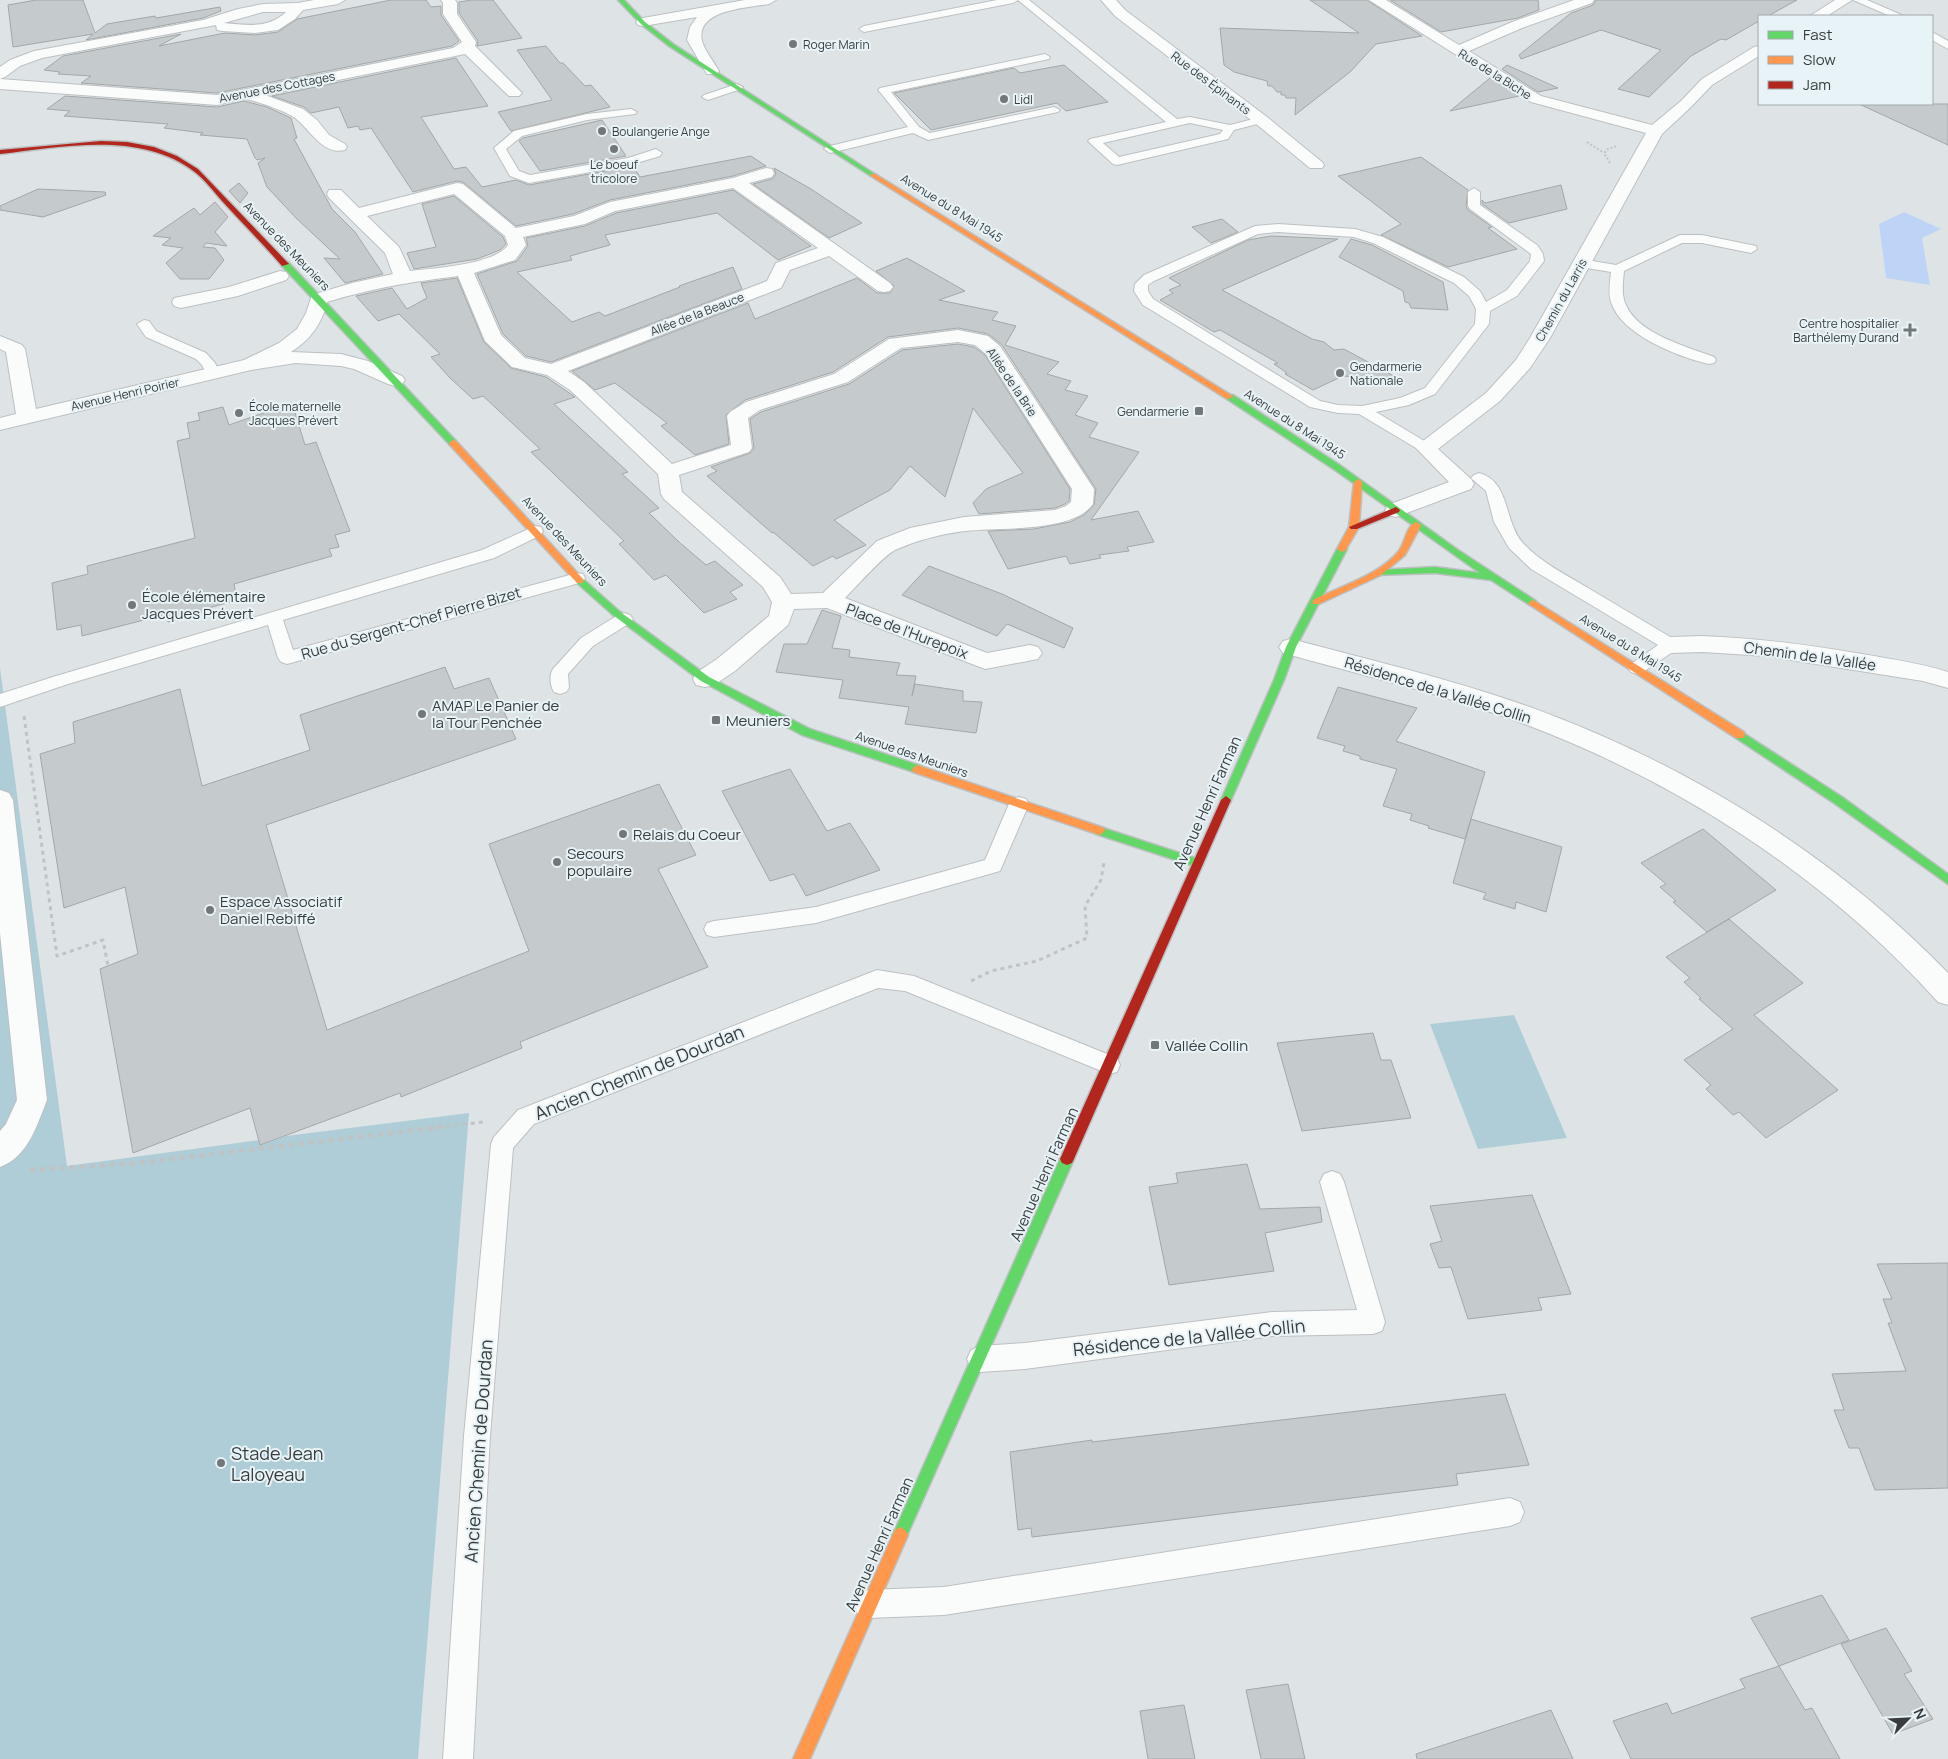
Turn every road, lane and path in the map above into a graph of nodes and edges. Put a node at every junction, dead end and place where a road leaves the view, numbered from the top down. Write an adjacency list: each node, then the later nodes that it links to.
1 (338, 0): 12 (street)
2 (448, 0): 23 (street)
3 (621, 0): 16 (street, Avenue du 8 Mai 1945)
4 (769, 0): 13 (street)
5 (1013, 0): 18 (lane)
6 (1024, 0): 37 (lane)
7 (1108, 0): 36 (street, Rue des Épinants)
8 (1376, 0): 24 (street, Rue de la Biche)
9 (1587, 0): 24 (street)
10 (1845, 0): 14 (street)
11 (1858, 0): 15 (lane)
12 (298, 7): 17 (street); 17 (street)
13 (711, 10): 16 (street); 27 (street)
14 (1819, 15)
15 (1896, 15)
16 (643, 22): 27 (street, Avenue du 8 Mai 1945)
17 (206, 24): 28 (street)
18 (864, 29)
19 (1933, 34): 21 (lane)
20 (1933, 35): 22 (lane)
21 (1948, 36)
22 (1948, 46)
23 (467, 47): 31 (street); 32 (street, Avenue des Cottages)
24 (1458, 51): 40 (street, Rue de la Biche)
25 (1758, 51): 40 (street, Chemin du Larris)
26 (1045, 57): 39 (lane)
27 (712, 71): 30 (street, Avenue du 8 Mai 1945)
28 (0, 74)
29 (0, 84): 32 (street, Avenue des Cottages)
30 (736, 87): 33 (lane); 43 (street, Avenue du 8 Mai 1945)
31 (514, 93)
32 (247, 94): 42 (street)
33 (708, 97)
34 (1054, 110): 39 (lane)
35 (631, 112): 45 (lane)
36 (1261, 120): 38 (lane); 47 (street, Rue des Épinants)
37 (1176, 123): 38 (lane); 38 (lane)
38 (1230, 128)
39 (915, 129): 43 (lane)
40 (1655, 131): 56 (street, Chemin du Larris)
41 (1587, 142): 46 (path)
42 (339, 147)
43 (830, 149): 78 (street, Avenue du 8 Mai 1945)
44 (1, 153): 62 (street, Avenue des Meuniers)
45 (656, 153)
46 (1604, 153)
47 (1316, 165)
48 (766, 173): 49 (street)
49 (736, 182): 53 (street); 54 (street)
50 (1474, 192): 64 (lane)
51 (335, 194): 52 (street)
52 (355, 214): 53 (street); 60 (street)
53 (513, 234): 57 (street)
54 (831, 249): 61 (street); 69 (street, Allée de la Beauce)
55 (1751, 249): 58 (lane)
56 (1581, 263): 58 (lane); 75 (street, Chemin du Larris)
57 (464, 270): 60 (street); 69 (street)
58 (1618, 270): 67 (lane)
59 (280, 276): 63 (street)
60 (403, 277): 62 (street)
61 (884, 287)
62 (320, 299): 68 (street, Avenue Henri Poirier); 71 (street, Avenue des Meuniers)
63 (181, 302)
64 (1483, 309): 72 (lane); 72 (lane)
65 (144, 324): 70 (lane)
66 (0, 342): 73 (street)
67 (1710, 360)
68 (251, 364): 70 (street, Avenue Henri Poirier); 71 (street, Avenue Henri Poirier)
69 (553, 370): 76 (street)
70 (213, 374): 73 (street, Avenue Henri Poirier)
71 (395, 380): 82 (street, Avenue des Meuniers)
72 (1362, 410): 75 (lane)
73 (27, 418): 74 (street, Avenue Henri Poirier)
74 (0, 424)
75 (1426, 448): 79 (street)
76 (668, 472): 86 (street, Allée de la Brie); 87 (street)
77 (1479, 478): 91 (lane)
78 (1358, 482): 79 (street, Avenue du 8 Mai 1945); 81 (street, Avenue Henri Farman)
79 (1396, 510): 80 (street, Avenue du 8 Mai 1945); 81 (street)
80 (1416, 525): 83 (street); 85 (street, Avenue du 8 Mai 1945)
81 (1354, 527): 88 (street, Avenue Henri Farman)
82 (535, 531): 84 (street, Avenue des Meuniers); 89 (lane)
83 (1378, 573): 85 (street); 88 (street)
84 (577, 578): 89 (lane, Rue du Sergent-Chef Pierre Bizet); 90 (street, Avenue des Meuniers)
85 (1492, 578): 94 (street, Avenue du 8 Mai 1945)
86 (830, 600): 87 (street, Place de l'Hurepoix); 93 (street, Place de l'Hurepoix)
87 (784, 602): 95 (street)
88 (1316, 602): 92 (street, Avenue Henri Farman)
89 (274, 618): 98 (lane)
90 (624, 619): 95 (street, Avenue des Meuniers); 97 (lane)
91 (1671, 645): 94 (lane); 96 (street, Chemin de la Vallée)
92 (1291, 647): 103 (street, Avenue Henri Farman); 107 (street, Résidence de la Vallée Collin)
93 (1030, 653)
94 (1637, 668): 104 (street, Avenue du 8 Mai 1945)
95 (705, 678): 101 (street, Avenue des Meuniers)
96 (1948, 680)
97 (560, 688)
98 (20, 694): 99 (lane); 106 (path)
99 (0, 700)
100 (0, 800): 111 (street)
101 (1019, 804): 102 (street, Avenue des Meuniers); 105 (lane)
102 (1108, 833): 103 (street, Avenue des Meuniers); 108 (path)
103 (1197, 863): 109 (street, Avenue Henri Farman)
104 (1948, 880)
105 (714, 929)
106 (108, 966)
107 (1948, 993)
108 (950, 1000): 109 (lane, Ancien Chemin de Dourdan); 110 (lane, Ancien Chemin de Dourdan)
109 (1109, 1065): 113 (street, Avenue Henri Farman)
110 (526, 1117): 111 (path); 116 (lane, Ancien Chemin de Dourdan)
111 (10, 1162)
112 (1332, 1182): 113 (lane, Résidence de la Vallée Collin)
113 (980, 1359): 115 (street, Avenue Henri Farman)
114 (1510, 1512): 115 (lane)
115 (868, 1604): 117 (street, Avenue Henri Farman)
116 (458, 1759)
117 (801, 1759)

